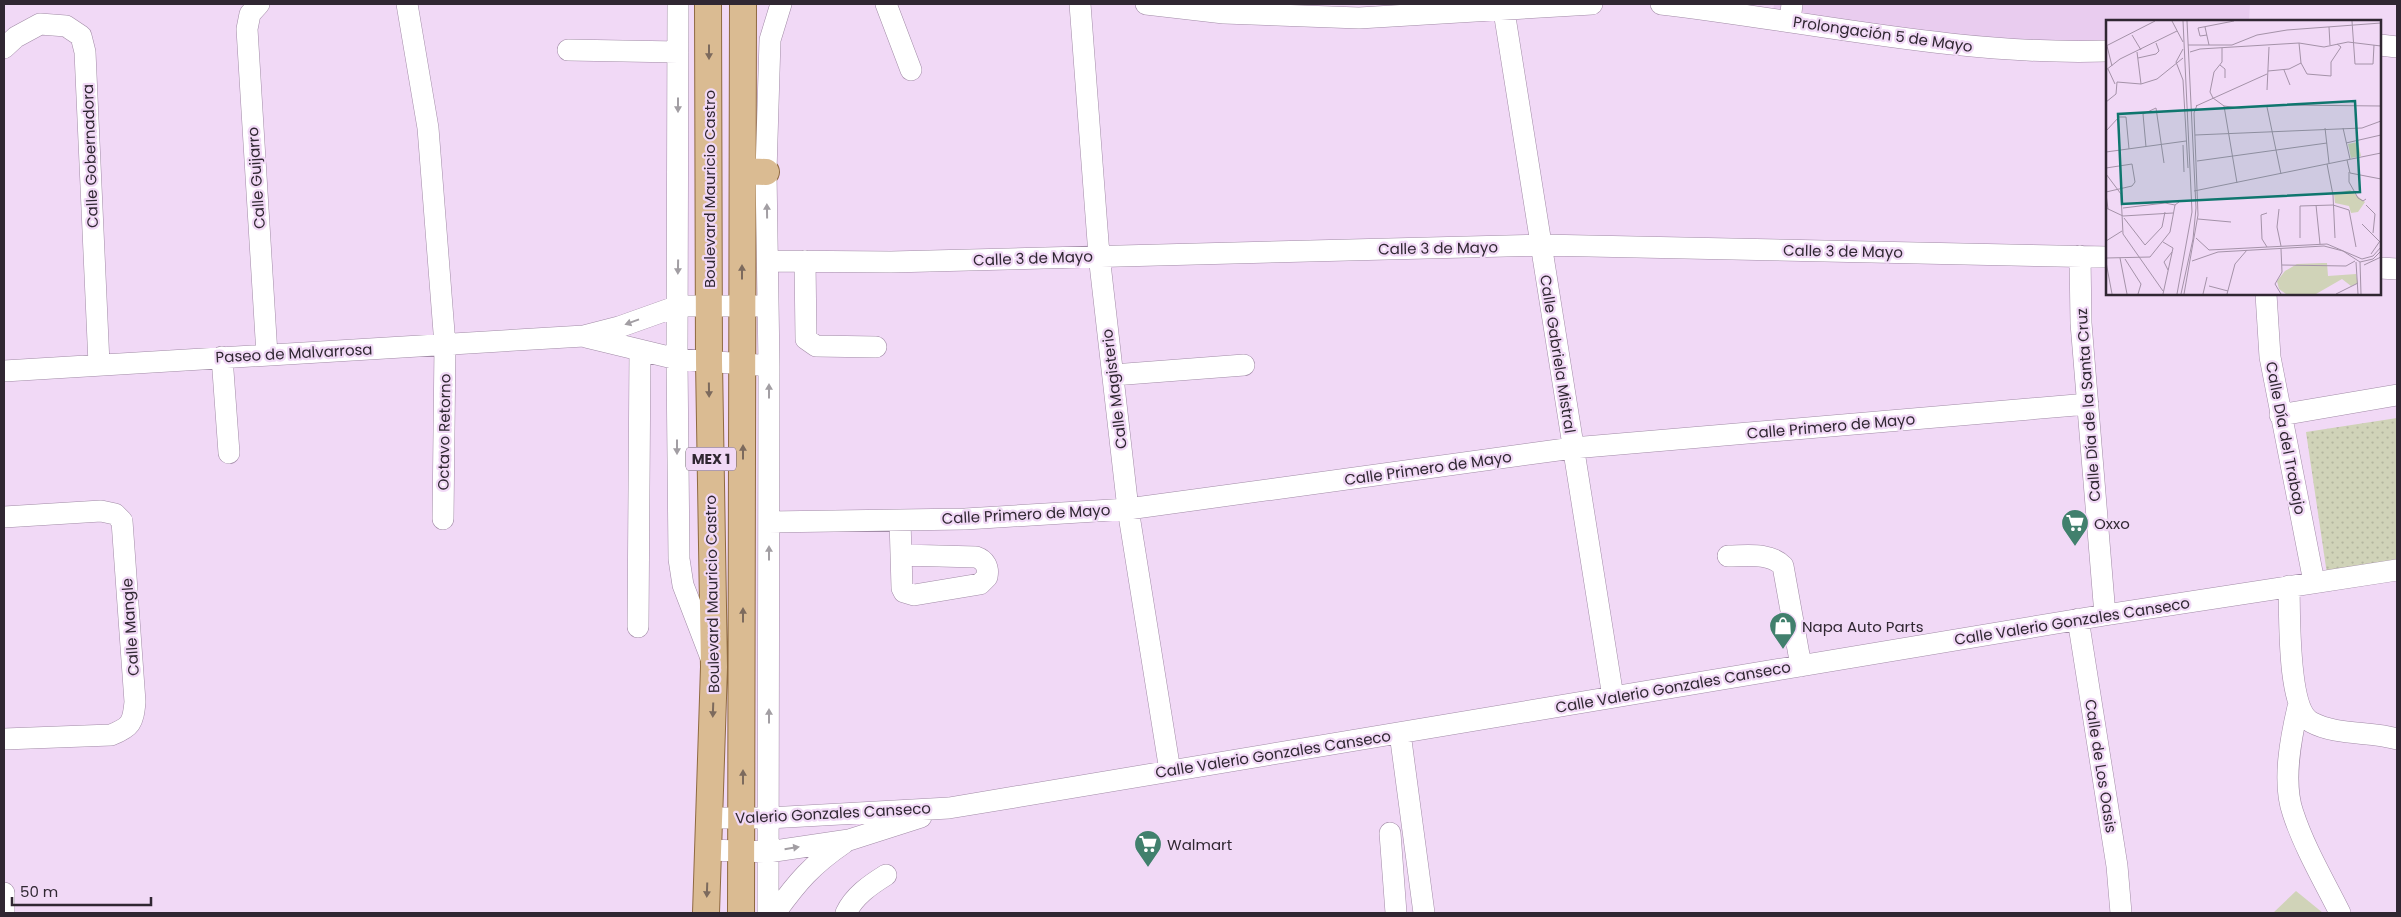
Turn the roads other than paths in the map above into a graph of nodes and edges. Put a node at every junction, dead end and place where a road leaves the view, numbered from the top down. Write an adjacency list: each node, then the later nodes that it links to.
1 (259, 4): 39 (street, Calle Guijarro)
2 (407, 4): 36 (street)
3 (678, 4): 19 (street, Boulevard Mauricio Castro)
4 (708, 4): 31 (main road, Boulevard Mauricio Castro / MEX 1, one-way to 31)
5 (743, 4): 21 (main road, Boulevard Mauricio Castro / MEX 1)
6 (781, 4): 21 (street)
7 (886, 4): 20 (street)
8 (1080, 4): 23 (street, Calle Magisterio)
9 (1146, 4): 12 (street)
10 (1592, 4): 12 (street)
11 (1661, 4): 13 (street, Prolongación 5 de Mayo)
12 (1504, 11): 22 (street, Calle Gabriela Mistral)
13 (1791, 12): 18 (street, Prolongación 5 de Mayo)
14 (2381, 45): 15 (street)
15 (2397, 47)
16 (4, 48): 43 (street, Calle Gobernadora)
17 (568, 50): 19 (street)
18 (2106, 51)
19 (678, 52): 33 (street, Boulevard Mauricio Castro, one-way to 33)
20 (911, 70)
21 (755, 171): 26 (street, one-way to 21); 32 (main road, Boulevard Mauricio Castro / MEX 1, one-way to 21)
22 (1541, 246): 23 (street, Calle 3 de Mayo); 24 (street, Calle 3 de Mayo); 52 (street, Calle Gabriela Mistral)
23 (1099, 255): 27 (street, Calle 3 de Mayo); 48 (street, Calle Magisterio)
24 (2080, 256): 25 (street, Calle 3 de Mayo); 50 (street, Calle Día de la Santa Cruz)
25 (2106, 257)
26 (768, 261): 27 (street, Calle 3 de Mayo); 34 (street)
27 (805, 261): 37 (street)
28 (2381, 268): 29 (street)
29 (2397, 269)
30 (2266, 295): 51 (street, Calle Día del Trabajo)
31 (709, 305): 32 (street, Paseo de Malvarrosa); 33 (street, Paseo de Malvarrosa); 42 (main road, Boulevard Mauricio Castro / MEX 1)
32 (742, 305): 34 (street, Paseo de Malvarrosa); 44 (main road, Boulevard Mauricio Castro / MEX 1)
33 (678, 306): 35 (street, Paseo de Malvarrosa, one-way to 35); 41 (street, Boulevard Mauricio Castro)
34 (768, 306): 46 (street)
35 (584, 336): 36 (street, Paseo de Malvarrosa); 38 (street, Paseo de Malvarrosa)
36 (445, 345): 39 (street, Paseo de Malvarrosa); 56 (street, Octavo Retorno)
37 (876, 347)
38 (640, 350): 41 (street, Paseo de Malvarrosa); 66 (street)
39 (267, 355): 40 (street, Paseo de Malvarrosa)
40 (222, 358): 43 (street, Paseo de Malvarrosa); 53 (street)
41 (677, 360): 42 (street, Paseo de Malvarrosa); 68 (street, Boulevard Mauricio Castro, one-way to 68)
42 (709, 362): 44 (street, Paseo de Malvarrosa); 68 (main road, Boulevard Mauricio Castro / MEX 1, one-way to 68)
43 (99, 364): 47 (street, Paseo de Malvarrosa)
44 (743, 365): 46 (street, Paseo de Malvarrosa); 77 (main road, Boulevard Mauricio Castro / MEX 1, one-way to 44)
45 (1244, 365): 48 (street)
46 (769, 366): 58 (street, one-way to 46)
47 (4, 371)
48 (1113, 375): 54 (street, Calle Magisterio)
49 (2397, 395): 51 (street)
50 (2088, 404): 52 (street, Calle Primero de Mayo); 64 (street, Calle Día de la Santa Cruz)
51 (2280, 415): 62 (street, Calle Día del Trabajo)
52 (1573, 448): 54 (street, Calle Primero de Mayo); 69 (street, Calle Gabriela Mistral)
53 (229, 453)
54 (1128, 509): 57 (street, Calle Primero de Mayo); 74 (street, Calle Magisterio)
55 (4, 517): 72 (street, Calle Mangle)
56 (443, 519)
57 (900, 520): 58 (street, Calle Primero de Mayo); 59 (street)
58 (769, 522): 77 (street, one-way to 58)
59 (902, 554)
60 (1728, 556): 67 (street)
61 (2397, 570): 62 (street, Calle Valerio Gonzales Canseco)
62 (2314, 582): 63 (street, Calle Valerio Gonzales Canseco)
63 (2289, 586): 64 (street, Calle Valerio Gonzales Canseco); 70 (street)
64 (2105, 615): 65 (street, Calle Valerio Gonzales Canseco)
65 (2078, 619): 67 (street, Calle Valerio Gonzales Canseco); 93 (street, Calle de Los Oasis)
66 (638, 627)
67 (1801, 666): 69 (street, Calle Valerio Gonzales Canseco)
68 (714, 667): 76 (main road, Boulevard Mauricio Castro / MEX 1, one-way to 76)
69 (1613, 697): 71 (street, Calle Valerio Gonzales Canseco)
70 (2298, 707): 73 (street); 94 (street)
71 (1400, 733): 74 (street, Calle Valerio Gonzales Canseco); 92 (street)
72 (4, 739)
73 (2397, 739)
74 (1170, 771): 75 (street, Calle Valerio Gonzales Canseco)
75 (949, 808): 77 (street, Valerio Gonzales Canseco); 79 (street, Valerio Gonzales Canseco)
76 (710, 818): 77 (street, Valerio Gonzales Canseco); 80 (main road, Boulevard Mauricio Castro / MEX 1)
77 (755, 818): 81 (main road, Boulevard Mauricio Castro / MEX 1); 82 (street)
78 (1390, 833): 91 (street)
79 (849, 840): 82 (street, Valerio Gonzales Canseco, one-way to 79); 89 (street)
80 (708, 850): 81 (street, Valerio Gonzales Canseco); 86 (main road, Boulevard Mauricio Castro / MEX 1, one-way to 86)
81 (742, 852): 82 (street, Valerio Gonzales Canseco); 87 (main road, Boulevard Mauricio Castro / MEX 1)
82 (768, 852): 88 (street)
83 (886, 875): 90 (street)
84 (4, 893): 85 (street)
85 (4, 913)
86 (706, 913)
87 (741, 913)
88 (768, 913)
89 (775, 913)
90 (846, 913)
91 (1396, 913)
92 (1424, 913)
93 (2122, 913)
94 (2340, 913)

